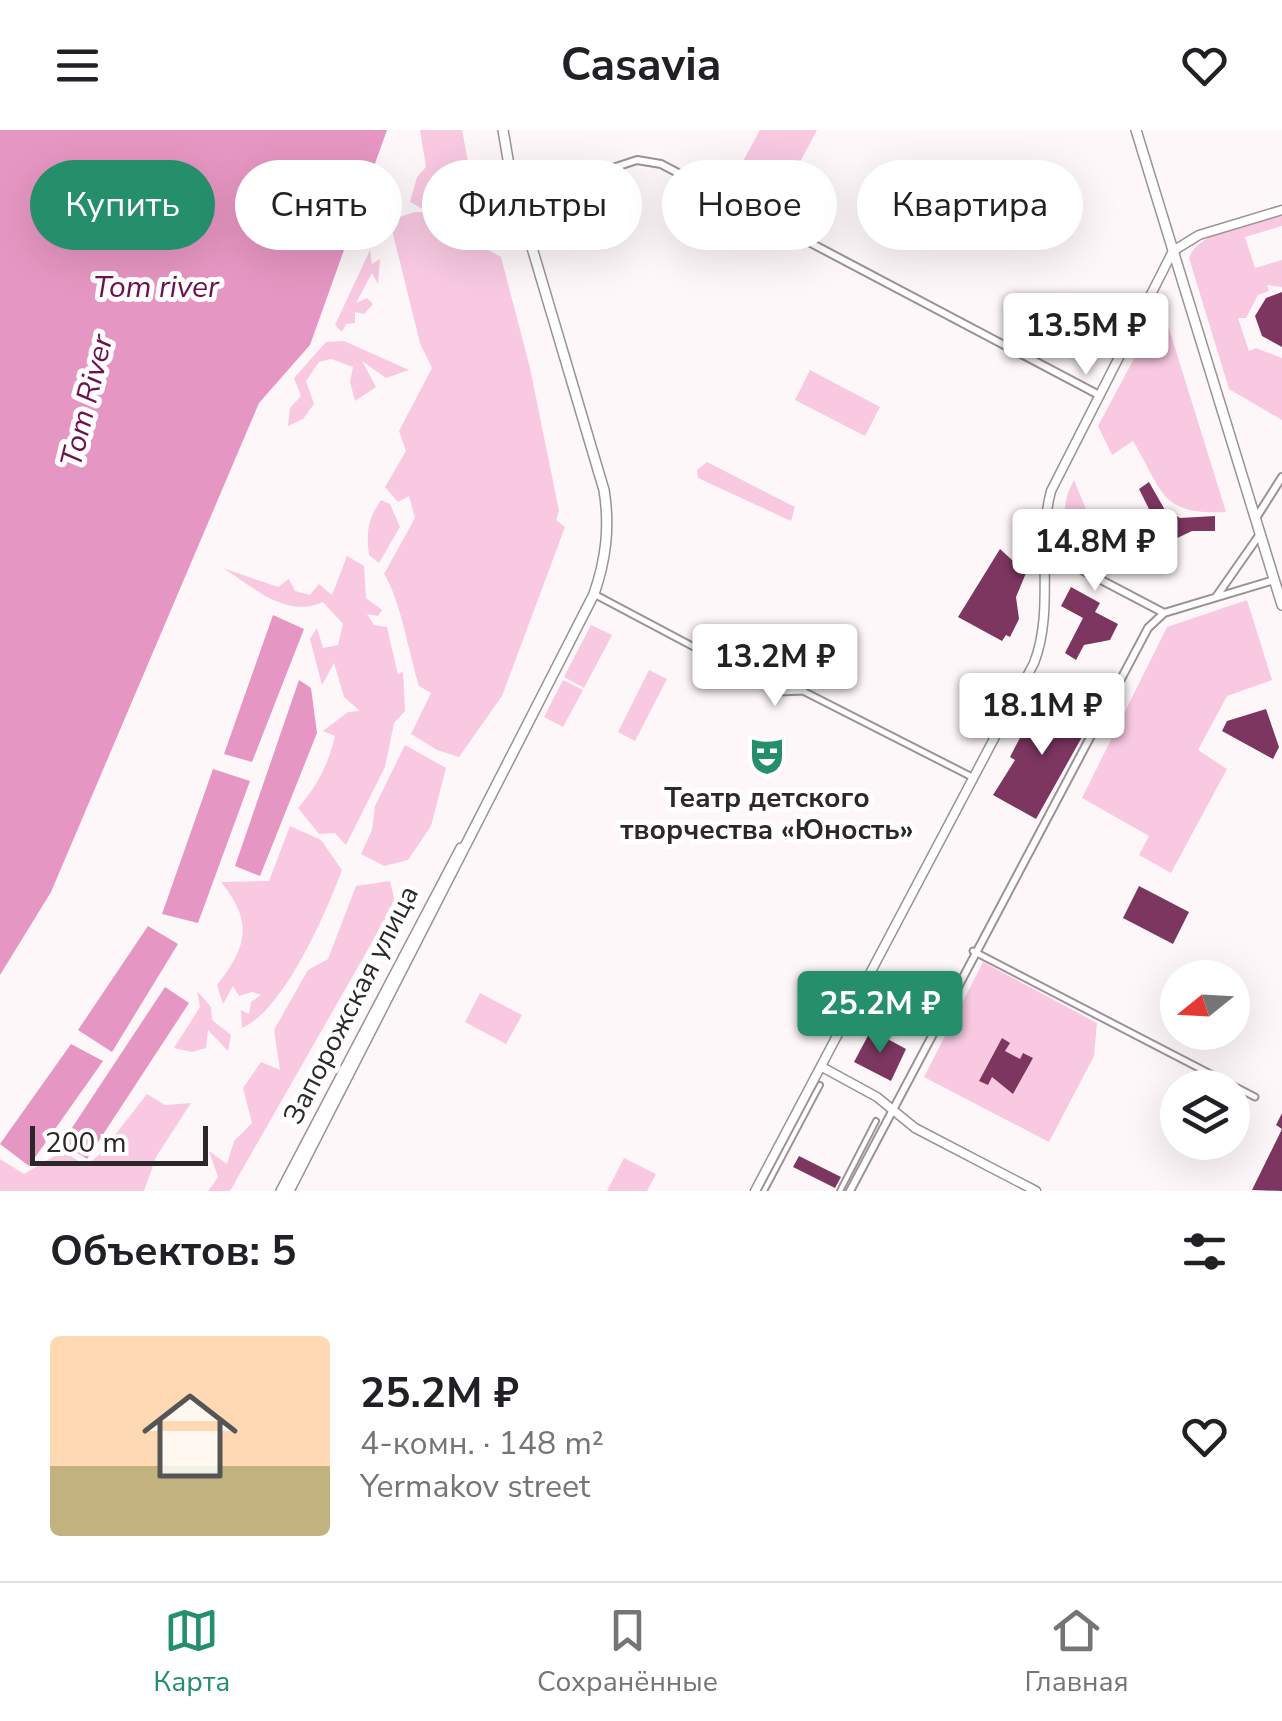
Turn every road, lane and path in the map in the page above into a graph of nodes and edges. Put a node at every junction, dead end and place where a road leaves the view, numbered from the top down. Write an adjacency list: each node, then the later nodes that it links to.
1 (503, 130): 3 (main road, Запорожская улица)
2 (1136, 130): 7 (main road)
3 (510, 160)
4 (642, 161): 8 (street)
5 (1282, 210): 7 (main road)
6 (533, 250): 14 (main road, Запорожская улица)
7 (1173, 251): 8 (main road); 10 (main road)
8 (1099, 395): 12 (main road)
9 (1282, 476): 10 (street)
10 (1256, 519): 11 (main road)
11 (1260, 534): 13 (main road); 15 (street)
12 (1043, 549): 17 (street); 18 (main road)
13 (1274, 580): 15 (street); 16 (main road)
14 (594, 594): 18 (street); 19 (main road, Запорожская улица)
15 (1216, 598): 17 (street)
16 (1282, 606)
17 (1164, 613): 20 (street)
18 (974, 778): 21 (main road)
19 (466, 842): 26 (main road, Запорожская улица); 27 (main road, Запорожская улица)
20 (974, 951): 23 (street); 24 (street)
21 (822, 1067): 24 (main road); 28 (main road)
22 (820, 1086): 29 (street)
23 (1255, 1098)
24 (892, 1110): 31 (street); 32 (main road)
25 (876, 1121): 30 (street)
26 (281, 1191)
27 (290, 1191)
28 (756, 1191)
29 (764, 1191)
30 (840, 1191)
31 (850, 1191)
32 (1036, 1191)

